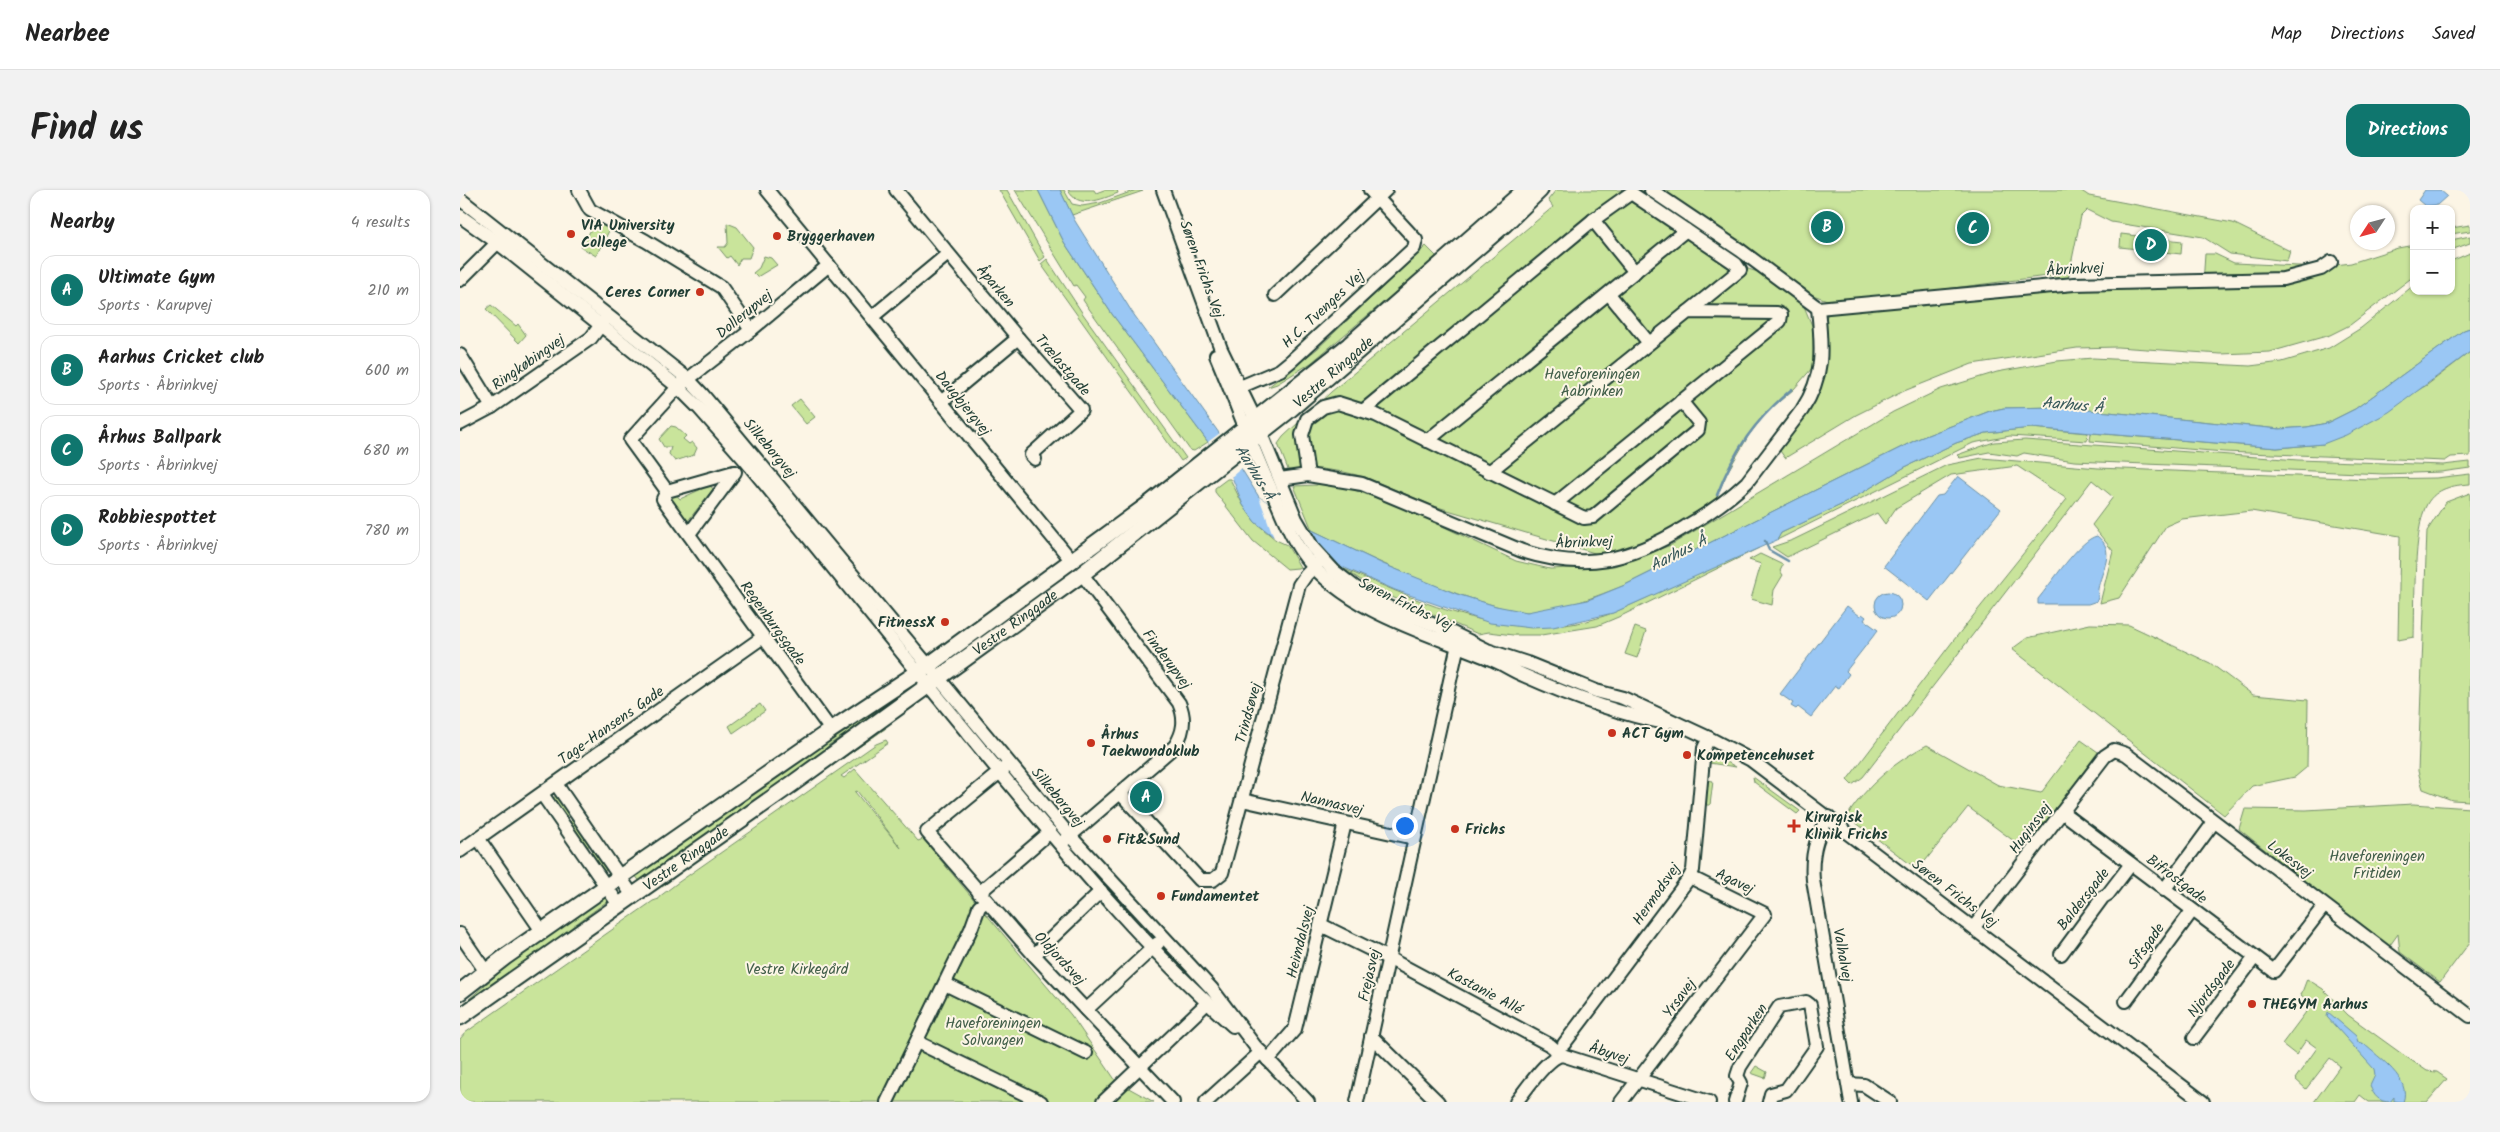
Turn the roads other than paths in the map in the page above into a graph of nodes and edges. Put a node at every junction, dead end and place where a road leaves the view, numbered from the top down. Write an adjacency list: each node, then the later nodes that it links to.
1 (579, 190): 27 (street)
2 (767, 190): 18 (street, Daugbjergvej)
3 (896, 190): 16 (street, Åparken)
4 (1155, 190): 37 (street, Søren Frichs Vej)
5 (1163, 190): 32 (street, Søren Frichs Vej)
6 (1525, 190): 37 (main road, Vestre Ringgade)
7 (1540, 190): 39 (main road, Vestre Ringgade)
8 (1651, 190): 23 (street)
9 (1631, 191): 13 (street); 14 (street)
10 (1378, 193): 22 (street); 32 (street, H.C. Tvenges Vej)
11 (460, 199): 15 (street, Silkeborgvej)
12 (460, 216): 15 (street, Silkeborgvej)
13 (1593, 220): 19 (street); 36 (street)
14 (1686, 230): 19 (street); 24 (street)
15 (501, 239): 20 (street); 26 (street, Silkeborgvej)
16 (948, 254): 25 (street); 28 (street, Åparken)
17 (2331, 262): 23 (street, Åbrinkvej)
18 (829, 265): 25 (street, Daugbjergvej); 27 (street, Dollerupvej)
19 (1635, 272): 21 (street)
20 (460, 280)
21 (1609, 294): 29 (street); 40 (street)
22 (1275, 295)
23 (1818, 308): 46 (street, Åbrinkvej)
24 (1688, 312): 29 (street); 33 (street)
25 (872, 317): 34 (street, Daugbjergvej)
26 (604, 321): 31 (street, Silkeborgvej); 35 (street, Ringkøbingvej)
27 (751, 330): 31 (street, Dollerupvej)
28 (1018, 338): 34 (street, Trælastgade); 43 (street, Trælastgade)
29 (1649, 343): 45 (street)
30 (460, 355): 35 (street)
31 (683, 383): 42 (street, Silkeborgvej); 48 (street, Dollerupvej)
32 (1240, 387): 37 (street, Søren Frichs Vej)
33 (1681, 401): 49 (street); 49 (street)
34 (942, 402): 51 (street, Daugbjergvej)
35 (492, 407): 38 (street, Ringkøbingvej)
36 (1364, 410): 40 (street); 46 (street)
37 (1250, 423): 39 (street, Søren Frichs Vej); 41 (main road, Vestre Ringgade)
38 (460, 424)
39 (1256, 438): 41 (main road, Vestre Ringgade); 47 (street, Søren Frichs Vej); 52 (street, Søren Frichs Vej)
40 (1428, 441): 45 (street)
41 (1225, 454): 51 (main road, Vestre Ringgade); 53 (main road, Vestre Ringgade)
42 (750, 457): 44 (street); 56 (street, Silkeborgvej)
43 (1035, 459)
44 (734, 472): 48 (street); 50 (street)
45 (1489, 472): 49 (street)
46 (1308, 474): 47 (street, Åbrinkvej)
47 (1280, 479): 52 (street, Søren Frichs Vej)
48 (667, 491): 50 (street, Regenburgsgade)
49 (1554, 504)
50 (689, 534): 54 (street, Regenburgsgade)
51 (1072, 561): 56 (main road, Vestre Ringgade)
52 (1318, 563): 55 (street, Søren Frichs Vej); 65 (street, Trindsøvej)
53 (1082, 574): 57 (main road, Vestre Ringgade); 63 (street, Finderupvej)
54 (763, 637): 58 (street, Regenburgsgade); 62 (street, Tage-Hansens Gade)
55 (1458, 642): 59 (street, Søren Frichs Vej); 72 (street, Frejasvej)
56 (923, 669): 57 (street, Silkeborgvej); 58 (main road, Vestre Ringgade)
57 (934, 682): 61 (street, Silkeborgvej); 81 (main road, Vestre Ringgade)
58 (831, 730): 76 (main road, Vestre Ringgade)
59 (1709, 738): 67 (street, Søren Frichs Vej); 77 (street, Hermodsvej)
60 (2114, 750): 66 (street, Huginsvej); 68 (street, Lokesvej)
61 (1005, 768): 70 (street, Silkeborgvej); 73 (street, Silkeborgvej); 82 (street, Oldjordsvej)
62 (556, 784): 64 (street, Tage-Hansens Gade); 76 (street)
63 (1120, 793): 65 (street, Trindsøvej); 73 (street, Finderupvej)
64 (542, 794): 71 (street, Tage-Hansens Gade); 78 (street)
65 (1242, 800): 69 (street, Nannasvej)
66 (2062, 812): 75 (street, Bifrostgade); 88 (street, Huginsvej)
67 (1829, 817): 88 (street, Søren Frichs Vej); 113 (street, Valhalvej)
68 (2214, 822): 79 (street); 84 (street, Lokesvej)
69 (1345, 823): 72 (street, Nannasvej); 87 (street, Heimdalsvej)
70 (1050, 832): 73 (street, Silkeborgvej); 82 (street, Silkeborgvej)
71 (478, 838): 74 (street, Tage-Hansens Gade); 89 (street)
72 (1414, 838): 96 (street, Frejasvej)
73 (1065, 841): 80 (street, Silkeborgvej); 91 (street, Silkeborgvej)
74 (460, 851)
75 (2131, 864): 79 (street, Bifrostgade); 93 (street, Baldersgade)
76 (620, 877): 78 (main road, Vestre Ringgade); 81 (street)
77 (1690, 877): 86 (street, Agavej); 108 (street, Hermodsvej)
78 (606, 886): 83 (street); 89 (main road, Vestre Ringgade)
79 (2164, 890): 85 (street, Bifrostgade)
80 (1101, 891): 92 (street, Silkeborgvej); 94 (street)
81 (633, 896): 83 (main road, Vestre Ringgade)
82 (982, 897): 94 (street, Oldjordsvej); 98 (street, Silkeborgvej)
83 (619, 905): 104 (main road, Vestre Ringgade)
84 (2324, 906): 95 (street, Bifrostgade); 103 (street, Lokesvej)
85 (2192, 911): 95 (street, Bifrostgade); 100 (street, Sifsgade)
86 (1765, 914): 112 (street, Yrsavej)
87 (1321, 925): 96 (street, Kastanie Allé); 110 (street, Heimdalsvej)
88 (1974, 928): 129 (street, Søren Frichs Vej)
89 (542, 931): 97 (main road, Vestre Ringgade)
90 (460, 934): 97 (street)
91 (1164, 938): 92 (street); 110 (street, Silkeborgvej)
92 (1154, 947): 101 (street, Silkeborgvej); 102 (street)
93 (2061, 954)
94 (1034, 955): 102 (street, Oldjordsvej)
95 (2255, 958): 106 (street, Njordsgade)
96 (1390, 959): 105 (street, Frejasvej); 108 (street, Kastanie Allé)
97 (486, 972): 99 (main road, Vestre Ringgade)
98 (945, 984): 107 (street, Silkeborgvej); 109 (street)
99 (460, 992)
100 (2126, 1001)
101 (1207, 1003): 110 (street, Silkeborgvej); 111 (street)
102 (1086, 1010): 111 (street, Oldjordsvej)
103 (2470, 1016)
104 (460, 1017)
105 (1371, 1036): 120 (street, Frejasvej); 121 (street)
106 (2194, 1038)
107 (916, 1042): 114 (street, Silkeborgvej); 115 (street)
108 (1564, 1049): 112 (street, Åbyvej); 122 (street)
109 (1086, 1053)
110 (1261, 1053): 118 (street); 119 (street, Silkeborgvej)
111 (1139, 1066): 116 (street); 117 (street, Oldjordsvej)
112 (1638, 1080): 123 (street, Yrsavej); 124 (street, Åbyvej)
113 (1849, 1084): 127 (street, Valhalvej); 128 (street)
114 (890, 1101)
115 (1041, 1102)
116 (1103, 1102)
117 (1173, 1102)
118 (1206, 1102)
119 (1308, 1102)
120 (1356, 1102)
121 (1438, 1102)
122 (1516, 1102)
123 (1621, 1102)
124 (1709, 1102)
125 (1735, 1102): 126 (street, Engparken)
126 (1768, 1102)
127 (1851, 1102)
128 (1890, 1102)
129 (2203, 1102)

